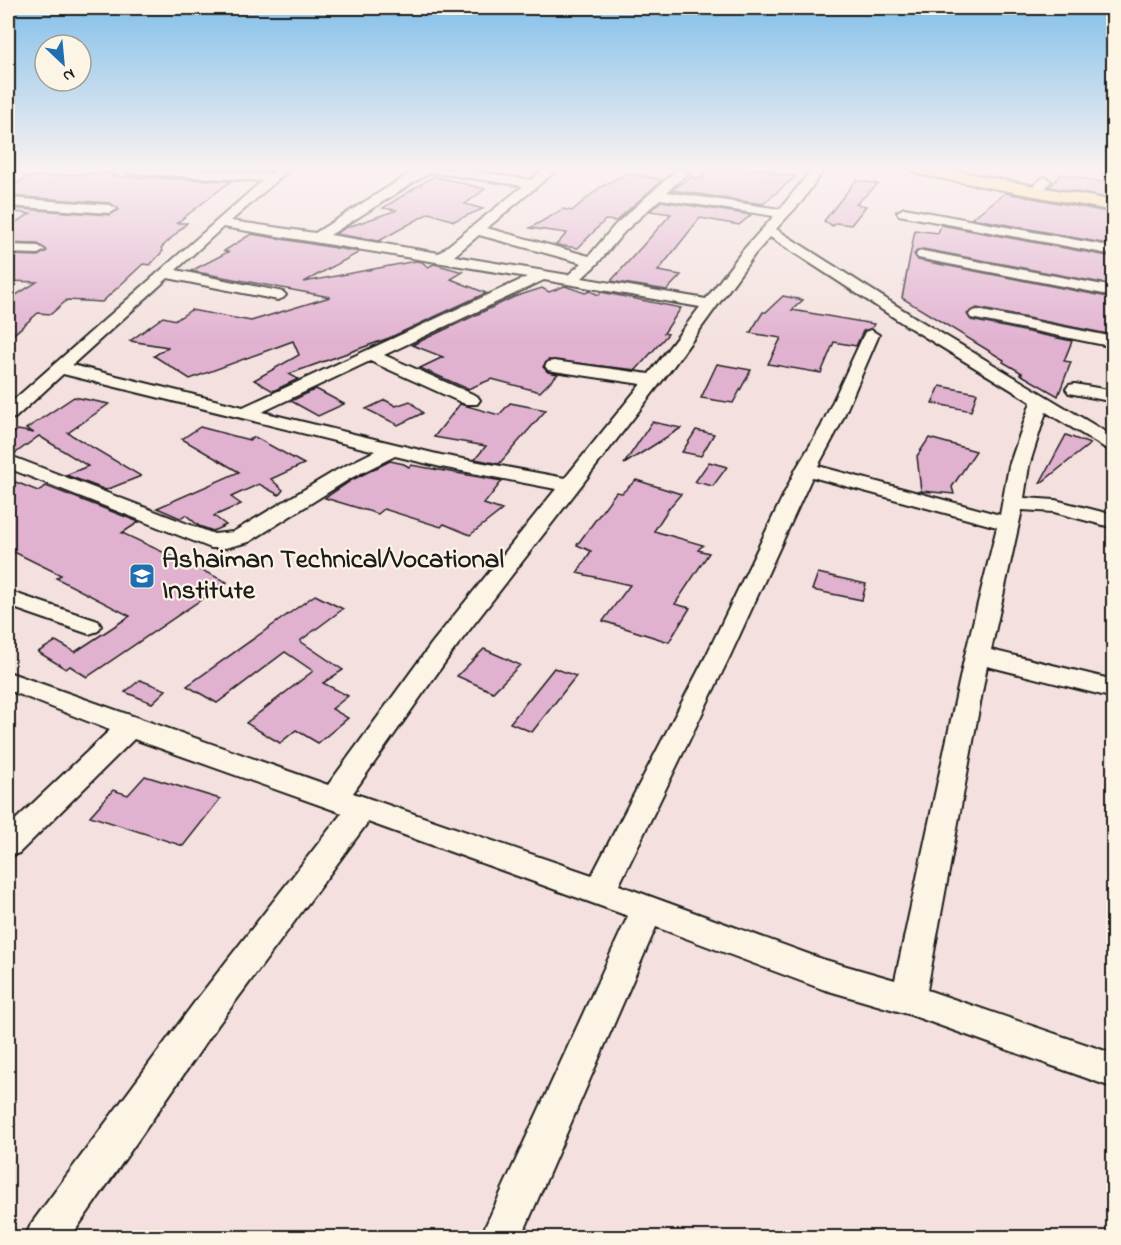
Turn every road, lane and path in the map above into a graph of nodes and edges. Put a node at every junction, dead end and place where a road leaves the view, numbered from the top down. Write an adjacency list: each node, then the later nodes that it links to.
1 (217, 227): 17 (street)
2 (243, 227): 10 (street)
3 (334, 227): 10 (street)
4 (481, 227): 8 (street)
5 (621, 227): 16 (street)
6 (771, 227): 9 (street)
7 (985, 227): 13 (street)
8 (478, 230): 15 (street); 16 (street)
9 (768, 230): 22 (street); 32 (street)
10 (318, 237): 15 (street)
11 (8, 249): 12 (street)
12 (38, 250)
13 (1113, 251)
14 (923, 255): 20 (street)
15 (442, 258): 18 (street)
16 (592, 261): 19 (street)
17 (166, 273): 21 (street); 28 (street)
18 (543, 275): 19 (street); 26 (street)
19 (571, 280): 22 (street)
20 (1113, 292)
21 (278, 295)
22 (710, 304): 29 (street)
23 (976, 315): 25 (street)
24 (871, 335): 39 (street)
25 (1113, 342)
26 (372, 356): 33 (street); 34 (street)
27 (554, 366): 29 (street)
28 (61, 368): 34 (street); 35 (street)
29 (652, 380): 40 (street)
30 (1075, 388): 31 (street)
31 (1113, 397)
32 (1041, 399): 36 (street); 41 (street)
33 (471, 400)
34 (247, 412): 37 (street)
35 (8, 414)
36 (1113, 445)
37 (393, 449): 38 (street); 40 (street)
38 (8, 461)
39 (806, 469): 41 (street); 51 (street)
40 (568, 485): 49 (street)
41 (1011, 513): 42 (street); 45 (street)
42 (1113, 522)
43 (8, 598): 44 (street)
44 (89, 626)
45 (977, 655): 47 (street); 53 (street)
46 (8, 681): 48 (street)
47 (1113, 690)
48 (130, 727): 49 (street); 50 (street)
49 (349, 802): 51 (street); 55 (street)
50 (8, 845)
51 (600, 891): 52 (street)
52 (647, 910): 53 (street); 56 (street)
53 (908, 999): 54 (street)
54 (1113, 1071)
55 (45, 1238)
56 (500, 1238)

